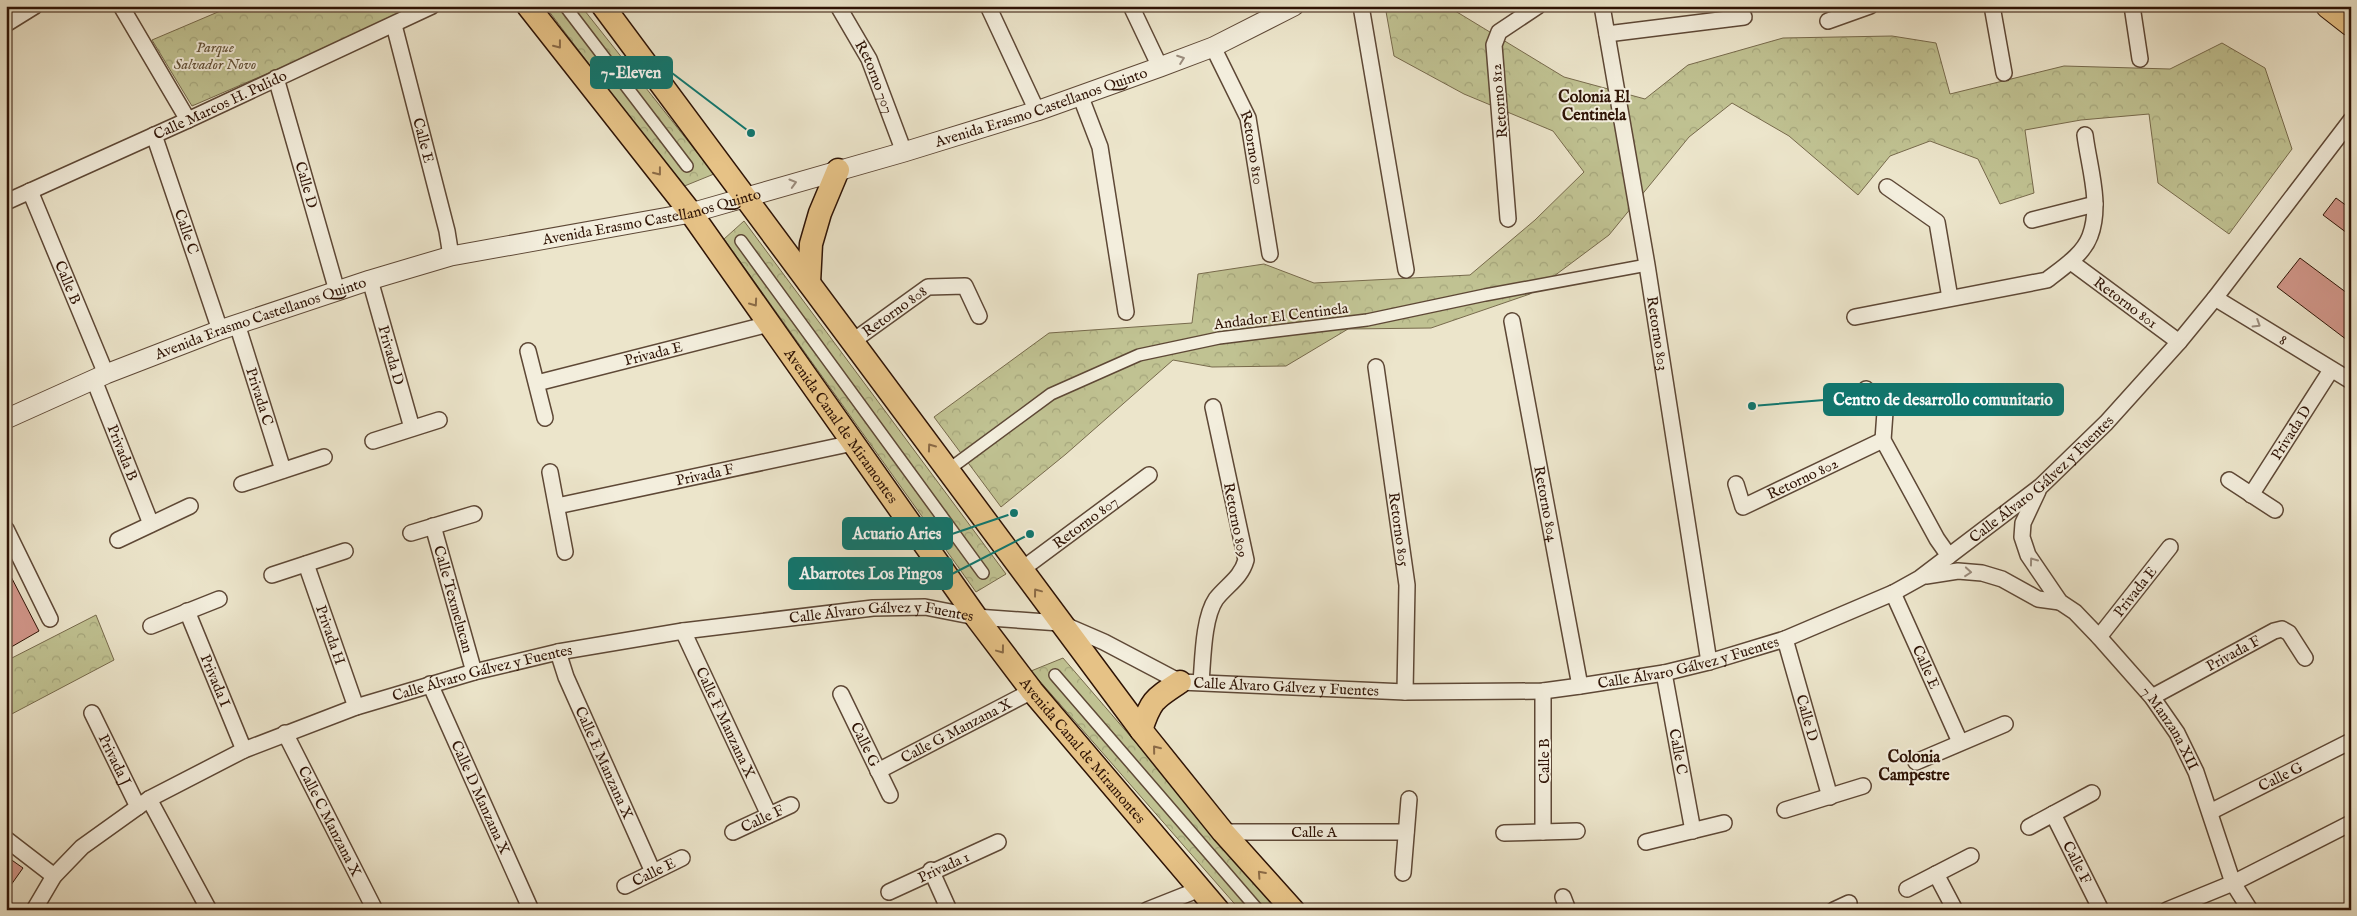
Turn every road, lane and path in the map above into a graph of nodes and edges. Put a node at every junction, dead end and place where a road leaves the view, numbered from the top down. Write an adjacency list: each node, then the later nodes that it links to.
1 (35, 6): 21 (street)
2 (121, 6): 32 (street)
3 (432, 6): 23 (street, Calle Marcos H. Pulido)
4 (528, 6): 44 (main road, Avenida Canal de Miramontes, one-way to 44)
5 (565, 6): 37 (street)
6 (603, 6): 41 (main road)
7 (838, 6): 36 (street, Retorno 707)
8 (988, 6): 31 (street)
9 (1131, 6): 27 (street)
10 (1361, 6): 52 (street)
11 (1538, 6): 45 (street, Retorno 812)
12 (1602, 6): 24 (street, Retorno 803)
13 (1870, 6): 18 (street)
14 (1992, 6): 28 (street)
15 (2132, 6): 26 (street)
16 (2328, 6): 22 (highway)
17 (1283, 9): 25 (street, Avenida Erasmo Castellanos Quinto)
18 (1854, 9): 20 (street)
19 (1744, 16): 24 (street)
20 (1828, 21)
21 (6, 24)
22 (2351, 24)
23 (394, 25): 29 (street, Calle Marcos H. Pulido); 49 (street, Calle E)
24 (1606, 34): 51 (street, Retorno 803)
25 (1213, 47): 27 (street, Avenida Erasmo Castellanos Quinto, one-way to 25); 48 (street, Retorno 810)
26 (2140, 59)
27 (1160, 67): 30 (street, Avenida Erasmo Castellanos Quinto)
28 (2004, 72)
29 (276, 78): 32 (street, Calle Marcos H. Pulido); 55 (street, Calle D)
30 (1080, 95): 31 (street, Avenida Erasmo Castellanos Quinto); 58 (street)
31 (1037, 111): 36 (street, Avenida Erasmo Castellanos Quinto)
32 (188, 120): 34 (street, Calle Marcos H. Pulido)
33 (2351, 120): 57 (street, Calle Álvaro Gálvez y Fuentes)
34 (154, 135): 40 (street, Calle Marcos H. Pulido); 63 (street, Calle C)
35 (2084, 135): 43 (street)
36 (904, 152): 38 (street, Avenida Erasmo Castellanos Quinto)
37 (687, 166)
38 (838, 170): 41 (street, Avenida Erasmo Castellanos Quinto, one-way to 38); 54 (main road)
39 (1886, 188): 56 (street)
40 (30, 191): 42 (street, Calle Marcos H. Pulido); 69 (street, Calle B)
41 (746, 197): 44 (street, Avenida Erasmo Castellanos Quinto); 54 (main road)
42 (6, 202)
43 (2095, 204): 46 (street); 50 (street)
44 (691, 214): 49 (street, Avenida Erasmo Castellanos Quinto); 62 (main road, Avenida Canal de Miramontes, one-way to 62)
45 (1508, 219)
46 (2032, 220)
47 (742, 241): 106 (street)
48 (1270, 254)
49 (451, 256): 53 (street, Avenida Erasmo Castellanos Quinto)
50 (2071, 262): 56 (street); 65 (street, Retorno 801)
51 (1647, 265): 83 (street, Andador El Centinela); 122 (street, Retorno 803)
52 (1406, 270)
53 (370, 280): 55 (street, Avenida Erasmo Castellanos Quinto); 77 (street, Privada D)
54 (809, 283): 64 (main road)
55 (337, 291): 63 (street, Avenida Erasmo Castellanos Quinto)
56 (1950, 298): 60 (street)
57 (2215, 298): 65 (street, Calle Álvaro Gálvez y Fuentes); 68 (street, 8, one-way to 68)
58 (1126, 312)
59 (980, 316): 64 (street, Retorno 808)
60 (1855, 317)
61 (1512, 321): 128 (street, Retorno 804)
62 (769, 324): 71 (street, Privada E); 80 (main road, Avenida Canal de Miramontes)
63 (228, 327): 69 (street, Avenida Erasmo Castellanos Quinto); 82 (street, Privada C)
64 (853, 341): 83 (main road, one-way to 64)
65 (2179, 342): 89 (street, Calle Álvaro Gálvez y Fuentes)
66 (528, 351): 71 (street)
67 (1376, 367): 131 (street, Retorno 805)
68 (2330, 370): 70 (street, 8); 90 (street, Privada D)
69 (100, 377): 75 (street, Avenida Erasmo Castellanos Quinto); 95 (street, Privada B)
70 (2351, 382)
71 (537, 384): 74 (street)
72 (1866, 389): 78 (street)
73 (1213, 407): 126 (street, Retorno 809)
74 (546, 418)
75 (6, 419)
76 (439, 420): 77 (street)
77 (412, 428): 79 (street)
78 (1883, 440): 88 (street, Retorno 802); 103 (street)
79 (373, 441)
80 (853, 443): 92 (street, Privada F); 113 (main road, Avenida Canal de Miramontes)
81 (324, 457): 82 (street)
82 (283, 470): 87 (street)
83 (948, 470): 105 (main road)
84 (550, 472): 92 (street)
85 (1149, 475): 105 (street, Retorno 807)
86 (2230, 480): 90 (street)
87 (242, 484)
88 (1736, 484)
89 (2042, 486): 103 (street, Calle Álvaro Gálvez y Fuentes); 111 (street, one-way to 89)
90 (2252, 495): 93 (street)
91 (190, 506): 95 (street)
92 (557, 506): 102 (street)
93 (2275, 510)
94 (474, 514): 96 (street, Calle Texmelucan)
95 (151, 524): 99 (street)
96 (433, 526): 98 (street, Calle Texmelucan); 123 (street, Calle Texmelucan)
97 (6, 529): 114 (street)
98 (411, 533)
99 (118, 540)
100 (2170, 547): 118 (street, Privada E)
101 (345, 550): 104 (street)
102 (564, 552)
103 (1949, 556): 108 (street, Calle Álvaro Gálvez y Fuentes)
104 (306, 564): 107 (street); 134 (street, Privada H)
105 (1021, 570): 115 (main road, one-way to 105)
106 (983, 574)
107 (272, 575)
108 (1920, 578): 109 (street, Calle Álvaro Gálvez y Fuentes); 111 (street, one-way to 111)
109 (1893, 593): 119 (street, Calle Álvaro Gálvez y Fuentes); 140 (street, Calle E)
110 (219, 599): 112 (street)
111 (2060, 602): 118 (street, 7 Manzana XII)
112 (187, 611): 116 (street); 141 (street, Privada I)
113 (976, 617): 115 (street, Calle Álvaro Gálvez y Fuentes); 117 (street, Calle Álvaro Gálvez y Fuentes); 129 (main road, Avenida Canal de Miramontes, one-way to 129)
114 (50, 619)
115 (1060, 623): 126 (street, Calle Álvaro Gálvez y Fuentes); 137 (main road)
116 (151, 626)
117 (683, 631): 120 (street, Calle Álvaro Gálvez y Fuentes); 154 (street, Calle F Manzana X)
118 (2099, 636): 133 (street, 7 Manzana XII)
119 (1785, 639): 122 (street, Calle Álvaro Gálvez y Fuentes); 147 (street, Calle D)
120 (558, 652): 123 (street, Calle Álvaro Gálvez y Fuentes); 171 (street, Calle E Manzana X)
121 (2305, 658): 133 (street, Privada F)
122 (1709, 662): 124 (street, Calle Álvaro Gálvez y Fuentes)
123 (474, 672): 127 (street, Calle Álvaro Gálvez y Fuentes)
124 (1664, 673): 128 (street, Calle Álvaro Gálvez y Fuentes); 159 (street, Calle C)
125 (1055, 675): 188 (street)
126 (1190, 682): 131 (street, Calle Álvaro Gálvez y Fuentes); 137 (main road)
127 (430, 684): 134 (street, Calle Álvaro Gálvez y Fuentes); 184 (street, Calle D Manzana X)
128 (1580, 686): 130 (street, Calle Álvaro Gálvez y Fuentes)
129 (1032, 691): 143 (street, Calle G Manzana X); 177 (main road, Avenida Canal de Miramontes)
130 (1543, 691): 131 (street, Calle Álvaro Gálvez y Fuentes); 164 (street, Calle B)
131 (1404, 692)
132 (842, 694): 143 (street, Calle G)
133 (2152, 697): 152 (street, 7 Manzana XII)
134 (356, 707): 138 (street, Calle Álvaro Gálvez y Fuentes)
135 (92, 713): 149 (street, Privada J)
136 (2005, 724): 140 (street)
137 (1141, 730): 161 (main road, one-way to 137)
138 (285, 733): 141 (street, Calle Álvaro Gálvez y Fuentes); 183 (street, Calle C Manzana X)
139 (2351, 741): 152 (street, Calle G)
140 (1960, 742): 142 (street)
141 (244, 750): 149 (street, Calle Álvaro Gálvez y Fuentes)
142 (1916, 762)
143 (878, 771): 146 (street, Calle G)
144 (1863, 786): 147 (street)
145 (2092, 793): 153 (street)
146 (890, 795)
147 (1830, 796): 151 (street)
148 (1409, 799): 162 (street)
149 (143, 803): 174 (street, Calle Álvaro Gálvez y Fuentes); 182 (street, Privada J)
150 (791, 805): 154 (street, Calle F)
151 (1785, 810)
152 (2210, 812): 175 (street, 7 Manzana XII)
153 (2053, 814): 157 (street); 192 (street, Calle F)
154 (769, 815): 160 (street, Calle F)
155 (2351, 822): 175 (street)
156 (1724, 823): 159 (street)
157 (2029, 827)
158 (1577, 831): 164 (street)
159 (1693, 831): 167 (street)
160 (733, 832)
161 (1223, 832): 162 (street, Calle A); 189 (main road, one-way to 161)
162 (1406, 832): 172 (street)
163 (1504, 832): 164 (street)
164 (1544, 832)
165 (6, 839): 174 (street)
166 (998, 842): 170 (street, Privada 1)
167 (1646, 842)
168 (1971, 856): 173 (street)
169 (682, 858): 171 (street, Calle E)
170 (931, 870): 179 (street, Privada 1); 185 (street)
171 (653, 872): 176 (street, Calle E)
172 (1403, 873)
173 (1936, 874): 178 (street); 191 (street)
174 (54, 876): 181 (street, Calle Álvaro Gálvez y Fuentes)
175 (2233, 883): 193 (street); 194 (street, 7 Manzana XII)
176 (625, 886)
177 (1200, 889): 186 (street); 187 (main road, Avenida Canal de Miramontes)
178 (1907, 889)
179 (889, 892)
180 (1848, 903): 190 (street)
181 (34, 910)
182 (209, 910)
183 (375, 910)
184 (530, 910)
185 (949, 910)
186 (1146, 910)
187 (1218, 910)
188 (1258, 910)
189 (1293, 910)
190 (1834, 910)
191 (1955, 910)
192 (2101, 910)
193 (2167, 910)
194 (2250, 910)

